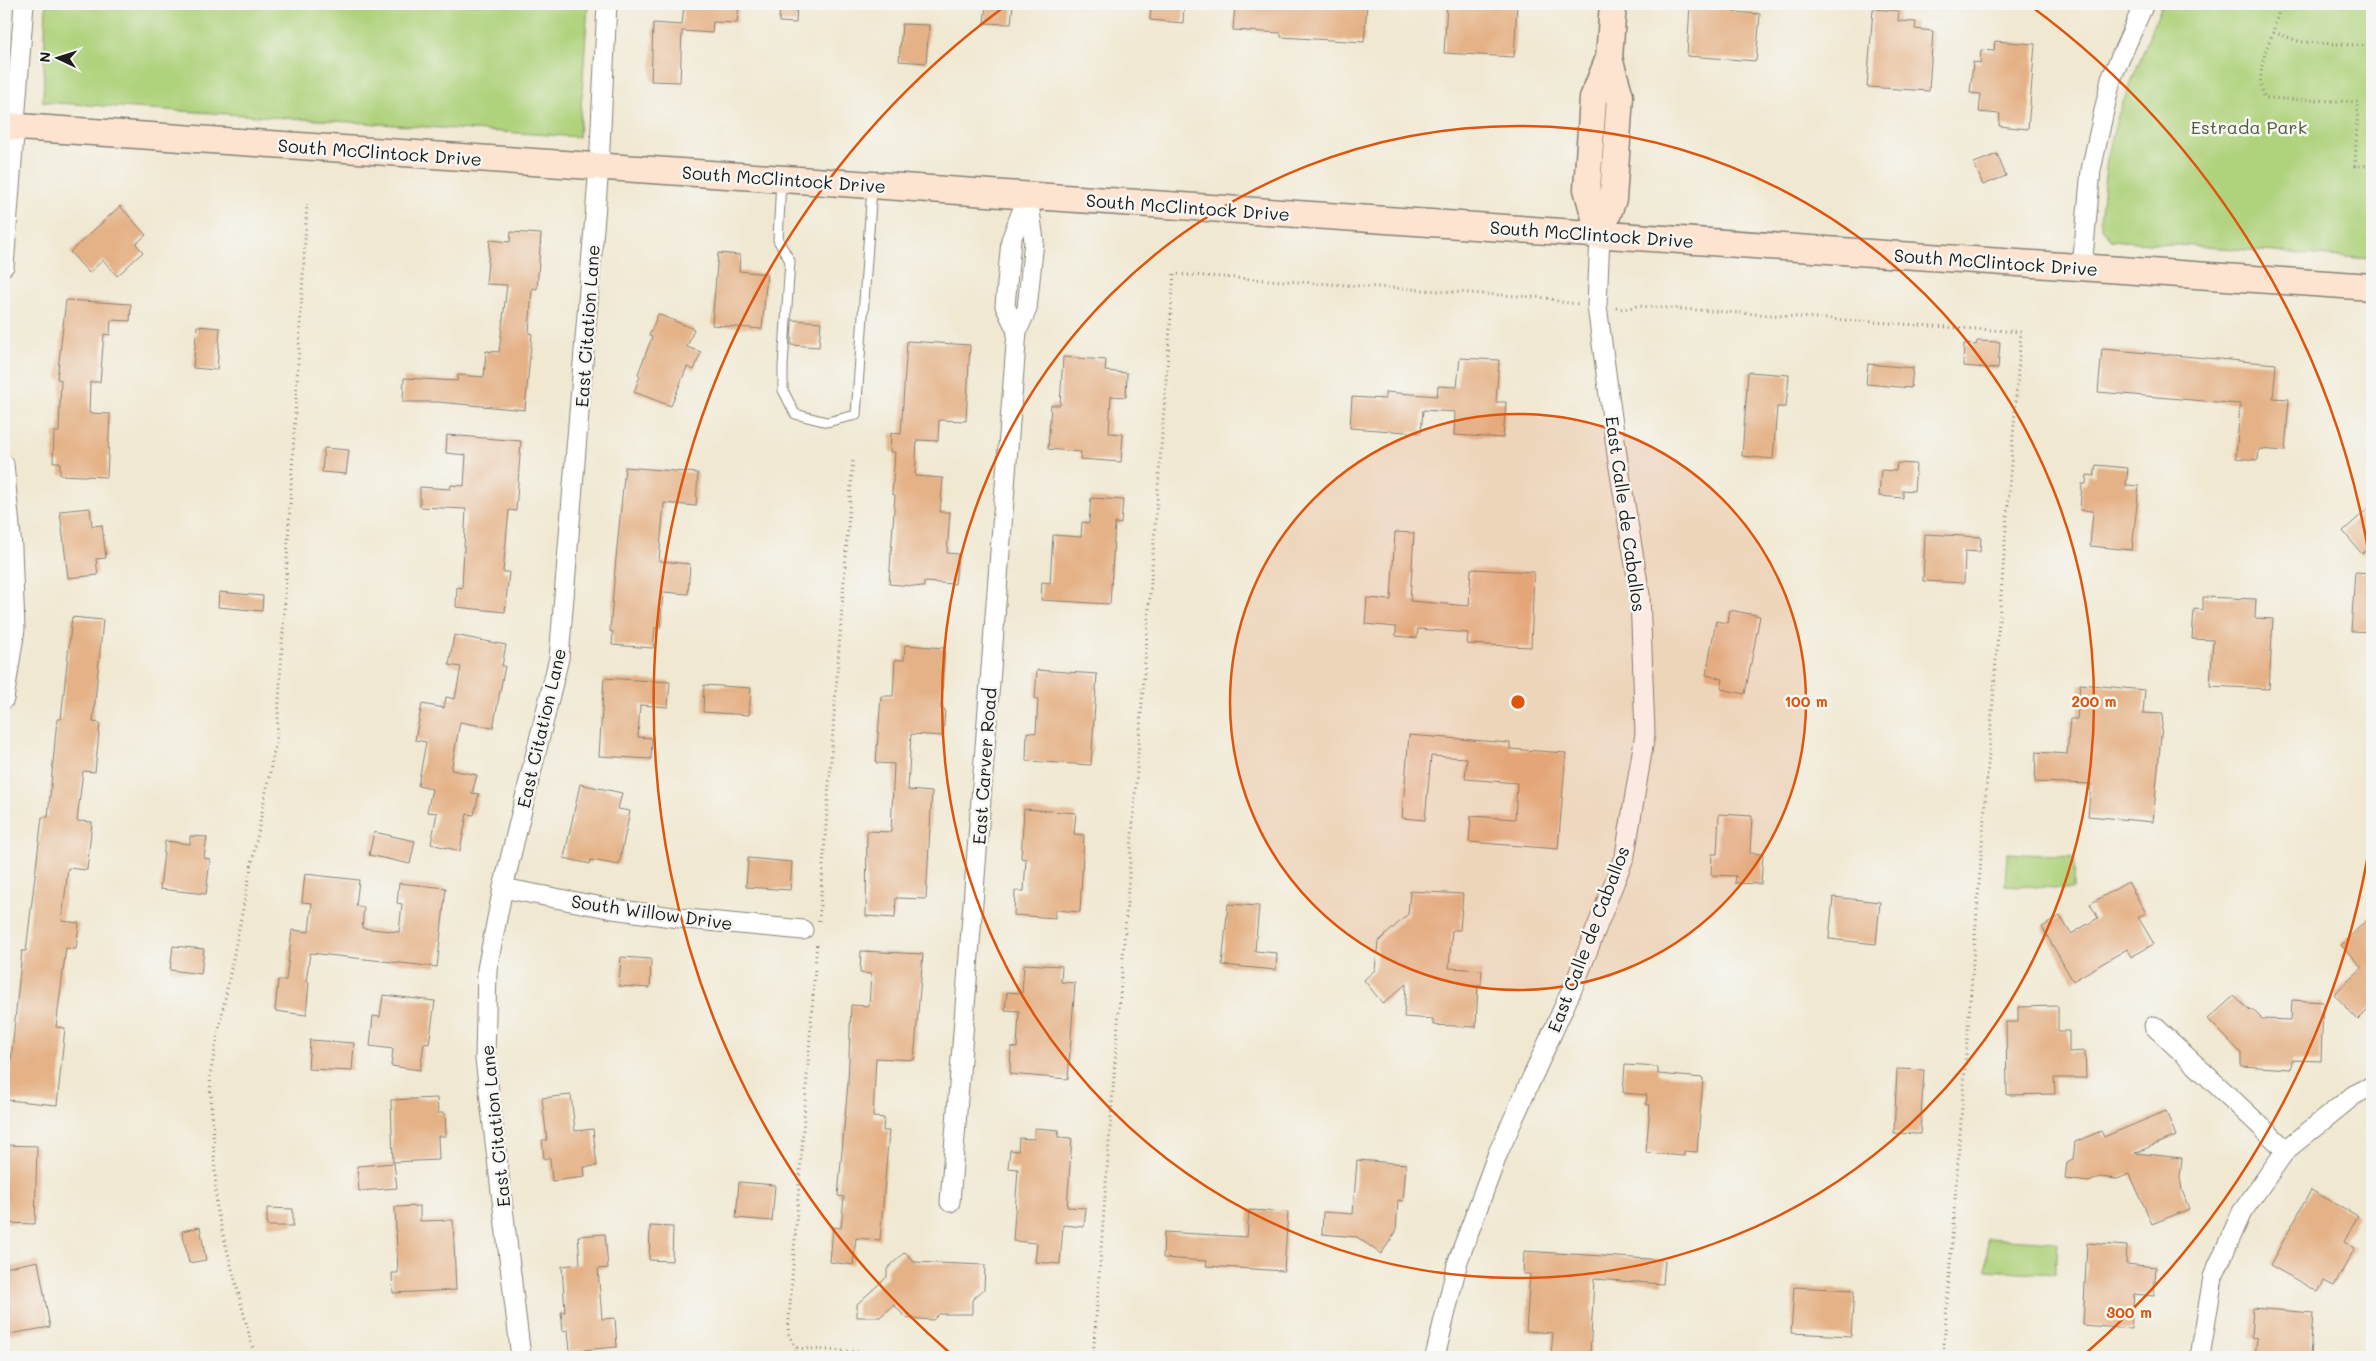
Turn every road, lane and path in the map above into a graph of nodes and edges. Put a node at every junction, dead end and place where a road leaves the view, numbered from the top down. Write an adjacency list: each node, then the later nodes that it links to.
1 (24, 4): 8 (street)
2 (607, 4): 10 (street, East Citation Lane)
3 (1613, 4): 16 (main road)
4 (2144, 4): 18 (street)
5 (2281, 4): 6 (path)
6 (2273, 32): 7 (path); 9 (path)
7 (2372, 46)
8 (10, 127): 10 (main road, South McClintock Drive); 15 (street)
9 (2372, 165)
10 (599, 167): 11 (main road, South McClintock Drive); 24 (street, East Citation Lane)
11 (781, 179): 12 (main road, South McClintock Drive); 12 (lane)
12 (872, 185): 13 (main road, South McClintock Drive)
13 (1028, 196): 16 (main road, South McClintock Drive); 29 (street, East Carver Road)
14 (307, 204): 31 (path)
15 (7, 206): 17 (street)
16 (1600, 235): 18 (main road, South McClintock Drive); 20 (street, East Calle de Caballos)
17 (4, 266)
18 (2082, 268): 19 (main road, South McClintock Drive)
19 (2372, 287)
20 (1597, 306): 35 (path); 36 (street, East Calle de Caballos); 37 (path)
21 (853, 458): 25 (path)
22 (4, 464): 23 (street)
23 (4, 699)
24 (503, 888): 25 (street, South Willow Drive); 32 (street, East Citation Lane)
25 (813, 934): 30 (path)
26 (2154, 1026): 28 (street)
27 (2372, 1086): 28 (street)
28 (2286, 1150): 38 (street)
29 (950, 1202)
30 (796, 1348): 33 (path); 34 (path)
31 (255, 1357)
32 (521, 1357)
33 (795, 1357)
34 (940, 1357)
35 (1093, 1357)
36 (1435, 1357)
37 (1943, 1357)
38 (2200, 1357)

